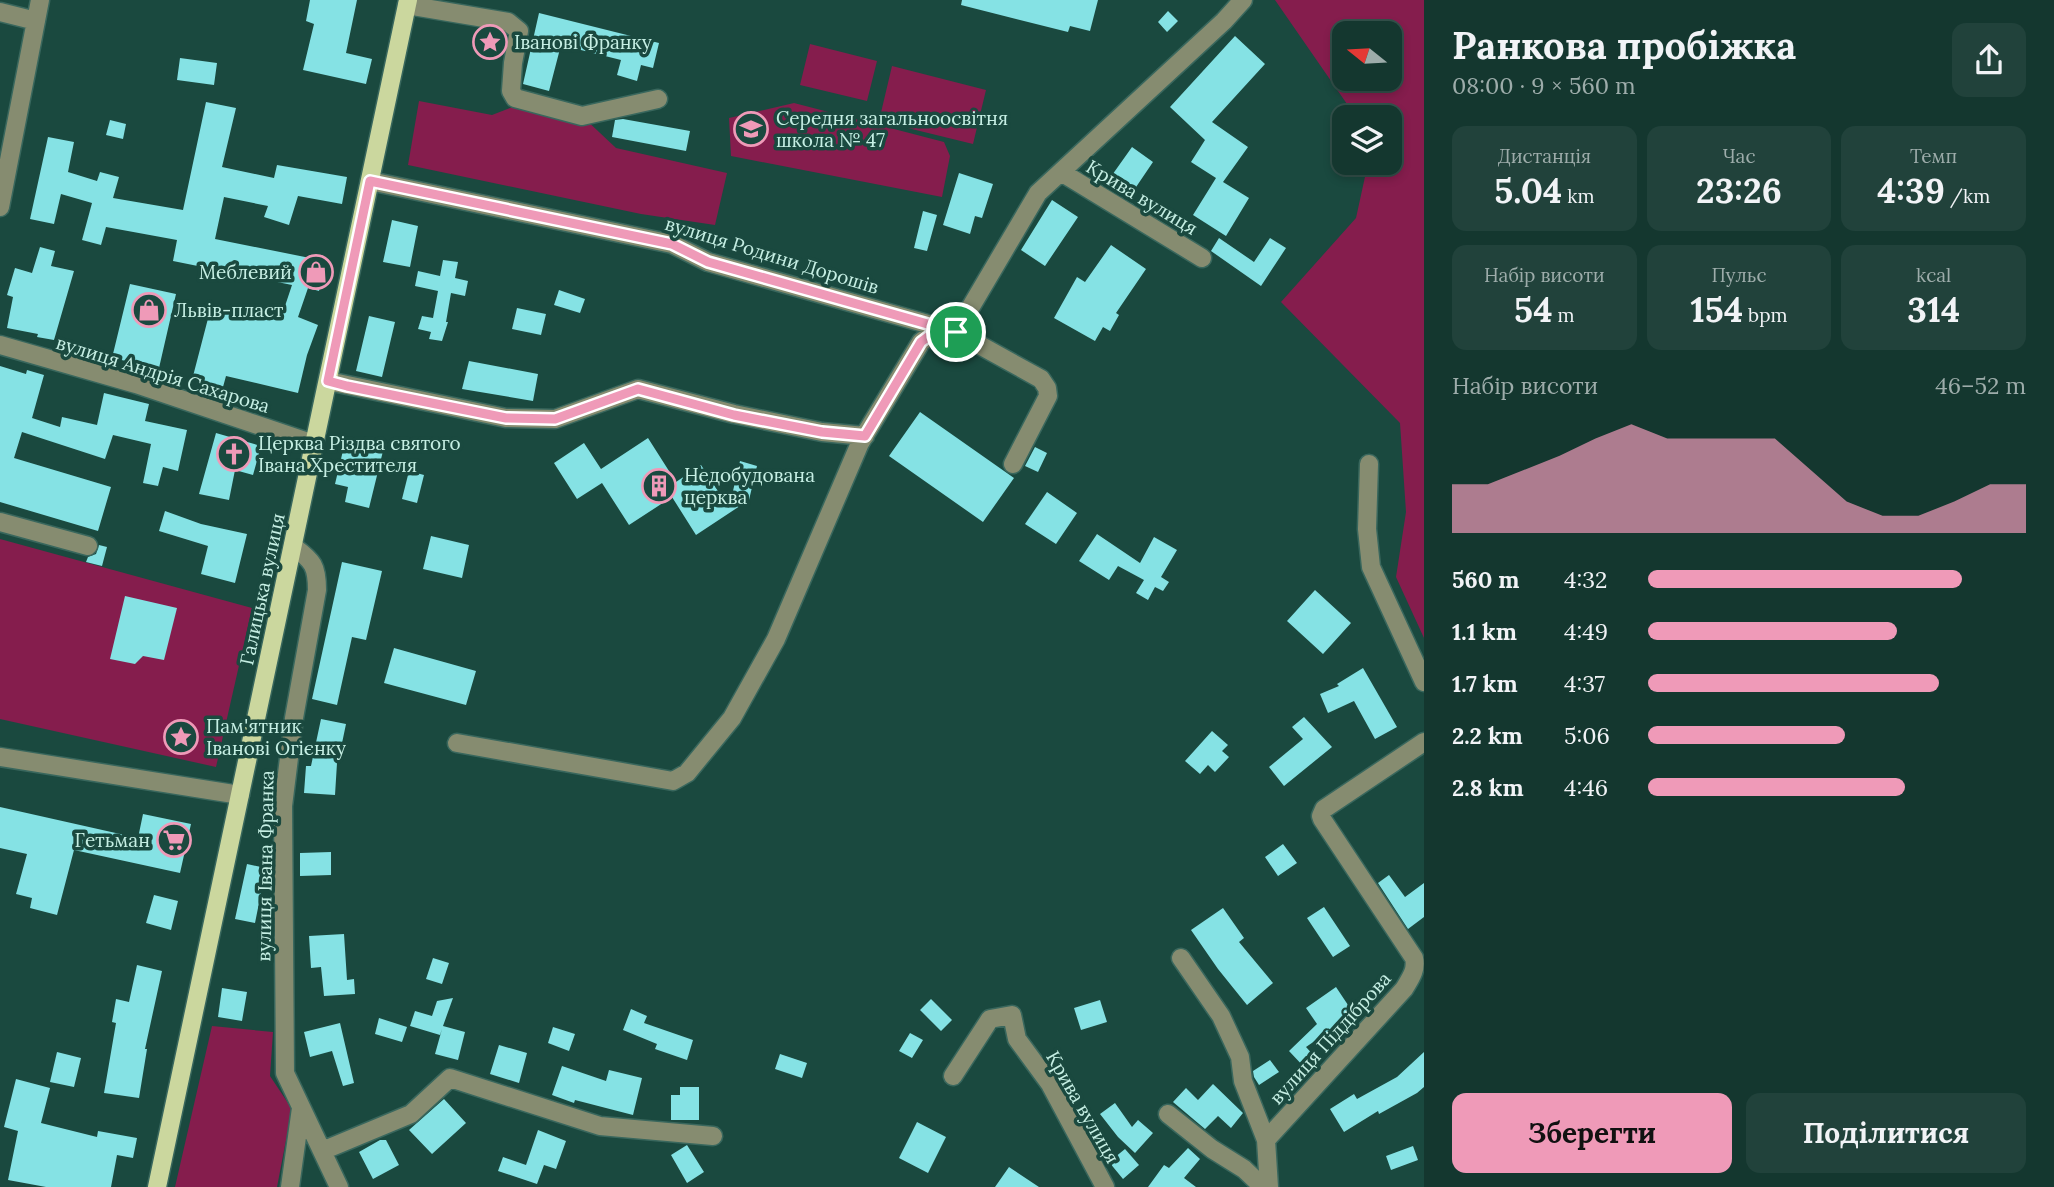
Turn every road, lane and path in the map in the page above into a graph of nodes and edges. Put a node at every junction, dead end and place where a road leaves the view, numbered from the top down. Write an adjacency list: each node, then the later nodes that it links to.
1 (40, 0): 5 (street)
2 (1243, 0): 7 (street)
3 (407, 2): 6 (street); 8 (main road, Галицька вулиця)
4 (0, 12): 5 (street)
5 (36, 22): 9 (street)
6 (658, 99)
7 (1061, 172): 10 (street, Крива вулиця); 11 (street)
8 (370, 181): 11 (street, вулиця Родини Дорошів); 13 (main road, Галицька вулиця)
9 (0, 207)
10 (1202, 258)
11 (956, 332): 14 (street); 16 (street, вулиця Родини Дорошів)
12 (0, 345): 15 (street, вулиця Андрія Сахарова)
13 (328, 381): 14 (street); 15 (main road, Галицька вулиця)
14 (862, 439): 23 (street)
15 (314, 444): 20 (main road, Галицька вулиця)
16 (1013, 464)
17 (1369, 464): 21 (street)
18 (0, 522): 19 (street)
19 (88, 546)
20 (294, 547): 25 (main road, Галицька вулиця); 28 (street, вулиця Івана Франка)
21 (1424, 682)
22 (1424, 741): 31 (street, вулиця Піддіброва)
23 (457, 743)
24 (0, 757): 25 (street)
25 (240, 795): 33 (main road, Галицька вулиця)
26 (1181, 958): 31 (street)
27 (953, 1076): 36 (street, Крива вулиця)
28 (301, 1108): 32 (street, вулиця Івана Франка); 34 (street)
29 (1168, 1114): 37 (street)
30 (713, 1136): 32 (street)
31 (1266, 1140): 38 (street)
32 (322, 1151): 35 (street, вулиця Івана Франка)
33 (157, 1187)
34 (290, 1187)
35 (339, 1187)
36 (1105, 1187)
37 (1263, 1187)
38 (1269, 1187)

